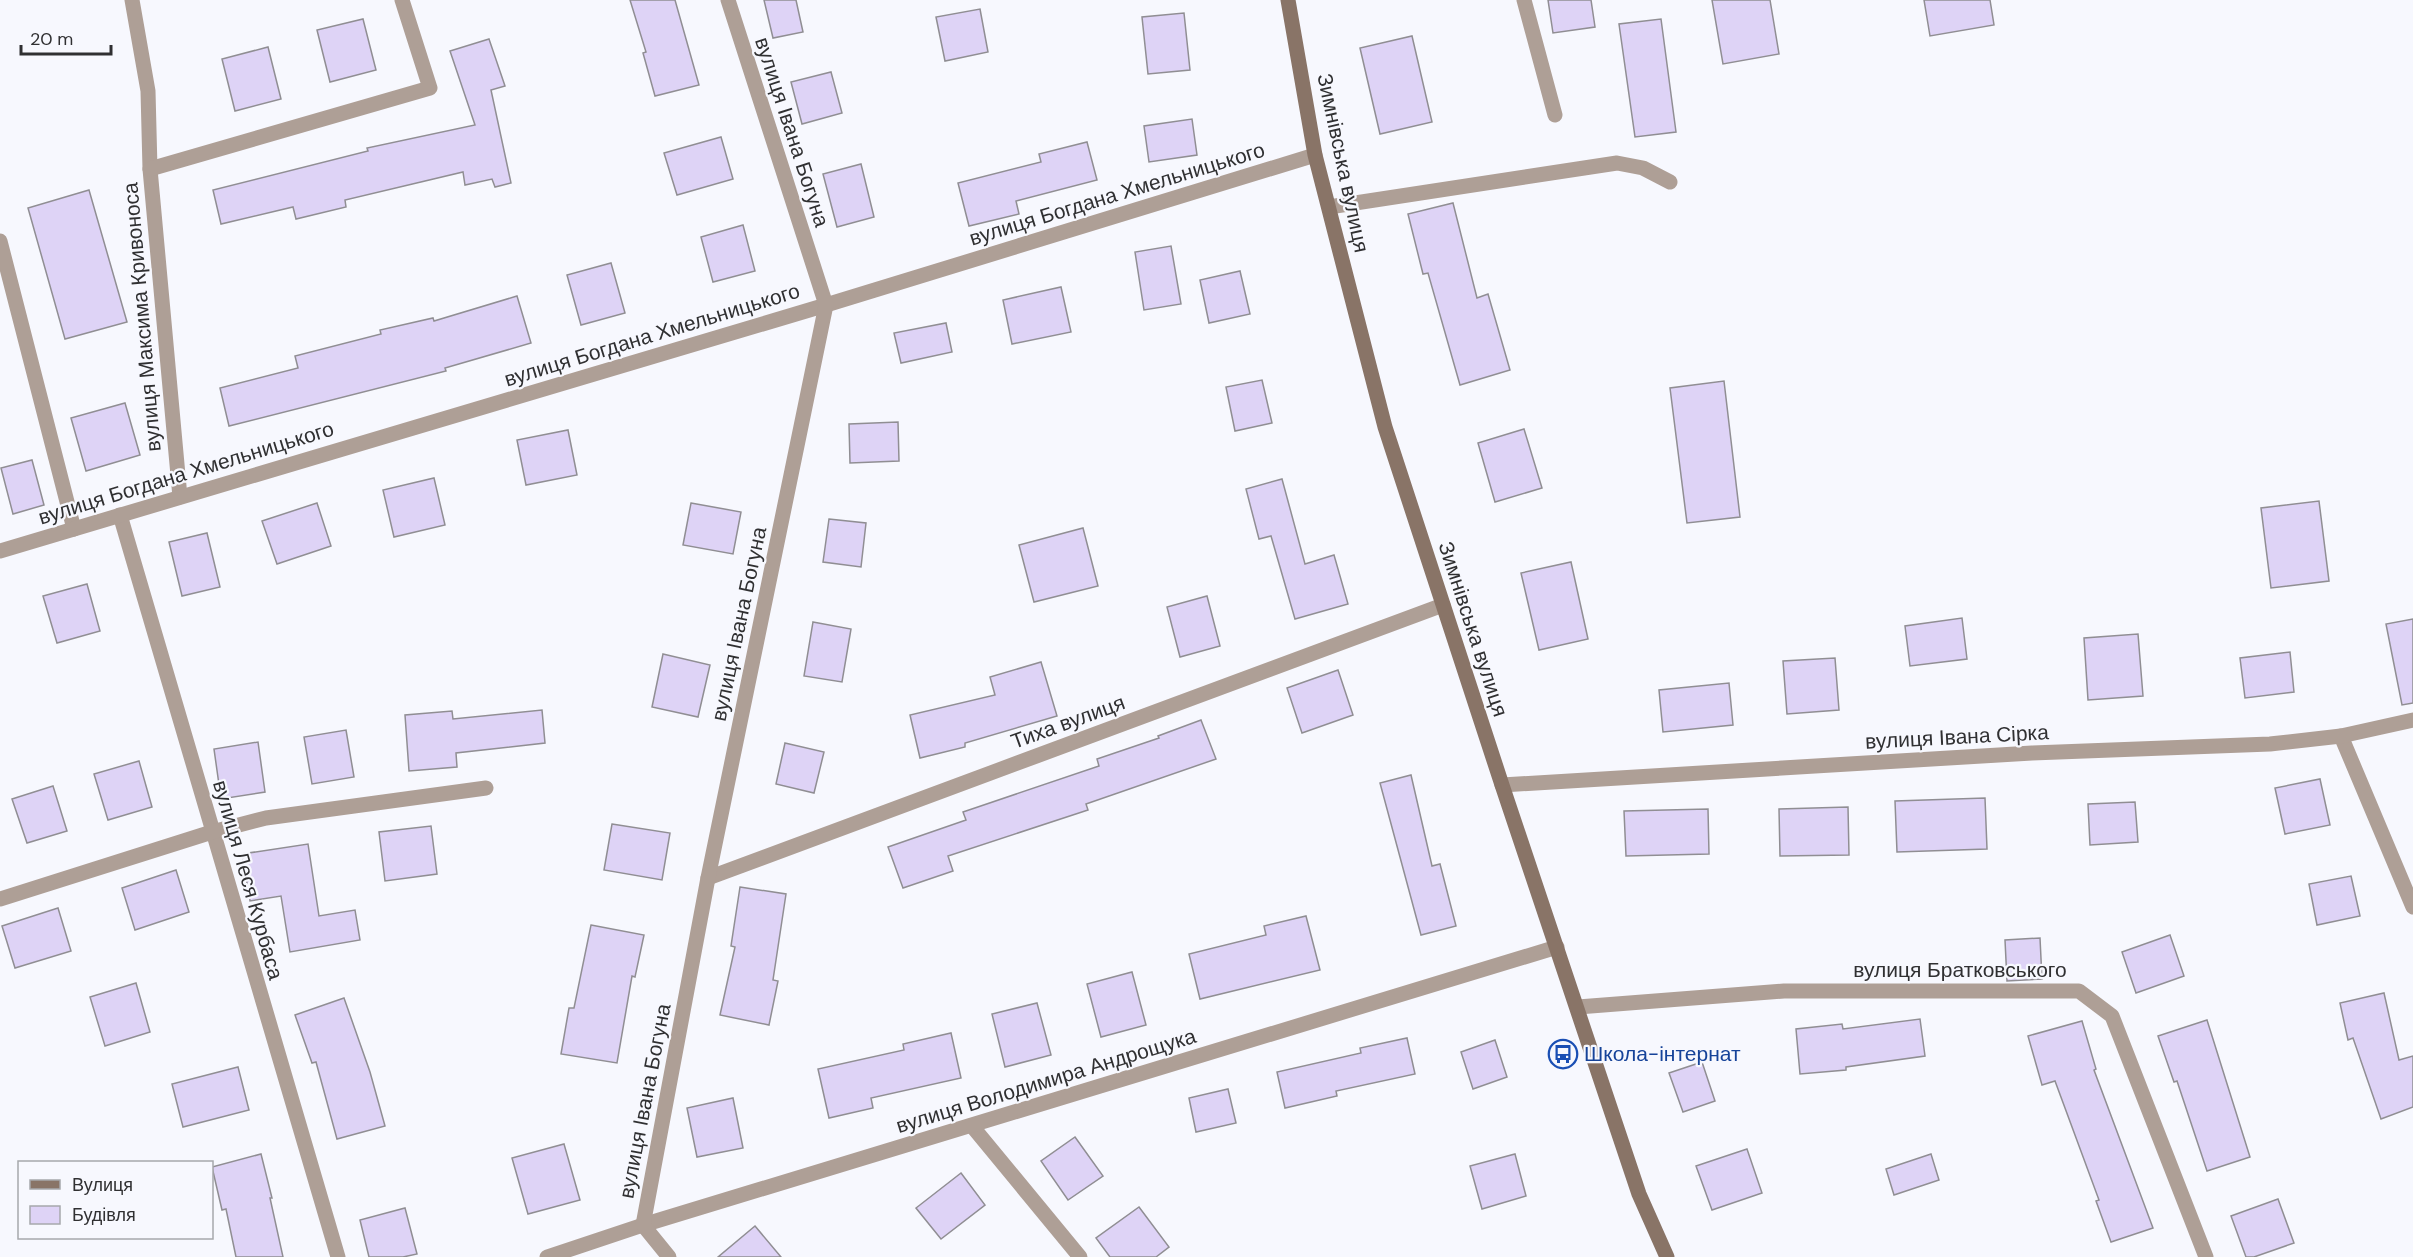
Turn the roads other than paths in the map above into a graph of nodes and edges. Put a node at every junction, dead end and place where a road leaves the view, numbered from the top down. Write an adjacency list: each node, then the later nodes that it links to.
1 (132, 0): 8 (street, вулиця Максима Кривоноса)
2 (402, 0): 8 (street, вулиця Максима Кривоноса)
3 (728, 0): 12 (street, вулиця Івана Богуна)
4 (1288, 0): 7 (main road, Зимнівська вулиця)
5 (1524, 0): 6 (street)
6 (1555, 115)
7 (1315, 155): 10 (main road, Зимнівська вулиця); 12 (street, вулиця Богдана Хмельницького)
8 (150, 169): 13 (street, вулиця Максима Кривоноса)
9 (1670, 182): 10 (street)
10 (1329, 207): 17 (main road, Зимнівська вулиця)
11 (0, 241): 15 (street)
12 (826, 305): 13 (street, вулиця Богдана Хмельницького); 23 (street, вулиця Івана Богуна)
13 (180, 497): 14 (street, вулиця Богдана Хмельницького)
14 (120, 515): 15 (street, вулиця Богдана Хмельницького); 22 (street, вулиця Леся Курбаса)
15 (74, 529): 16 (street, вулиця Богдана Хмельницького)
16 (0, 551)
17 (1443, 605): 20 (main road, Зимнівська вулиця); 23 (street, Тиха вулиця)
18 (2413, 720): 19 (street, вулиця Івана Сірка)
19 (2341, 736): 20 (street, вулиця Івана Сірка); 25 (street)
20 (1502, 785): 26 (main road, Зимнівська вулиця)
21 (486, 788): 22 (street)
22 (212, 832): 24 (street); 30 (street, вулиця Леся Курбаса)
23 (708, 879): 29 (street, вулиця Івана Богуна)
24 (0, 899)
25 (2413, 907)
26 (1557, 947): 27 (main road, Зимнівська вулиця); 28 (street, вулиця Володимира Андрощука)
27 (1578, 1007): 34 (main road, Зимнівська вулиця); 35 (street, вулиця Братковського)
28 (972, 1126): 29 (street, вулиця Володимира Андрощука); 33 (street)
29 (643, 1225): 31 (street, вулиця Володимира Андрощука); 32 (street, вулиця Івана Богуна)
30 (338, 1257)
31 (547, 1257)
32 (669, 1257)
33 (1080, 1257)
34 (1667, 1257)
35 (2206, 1257)

